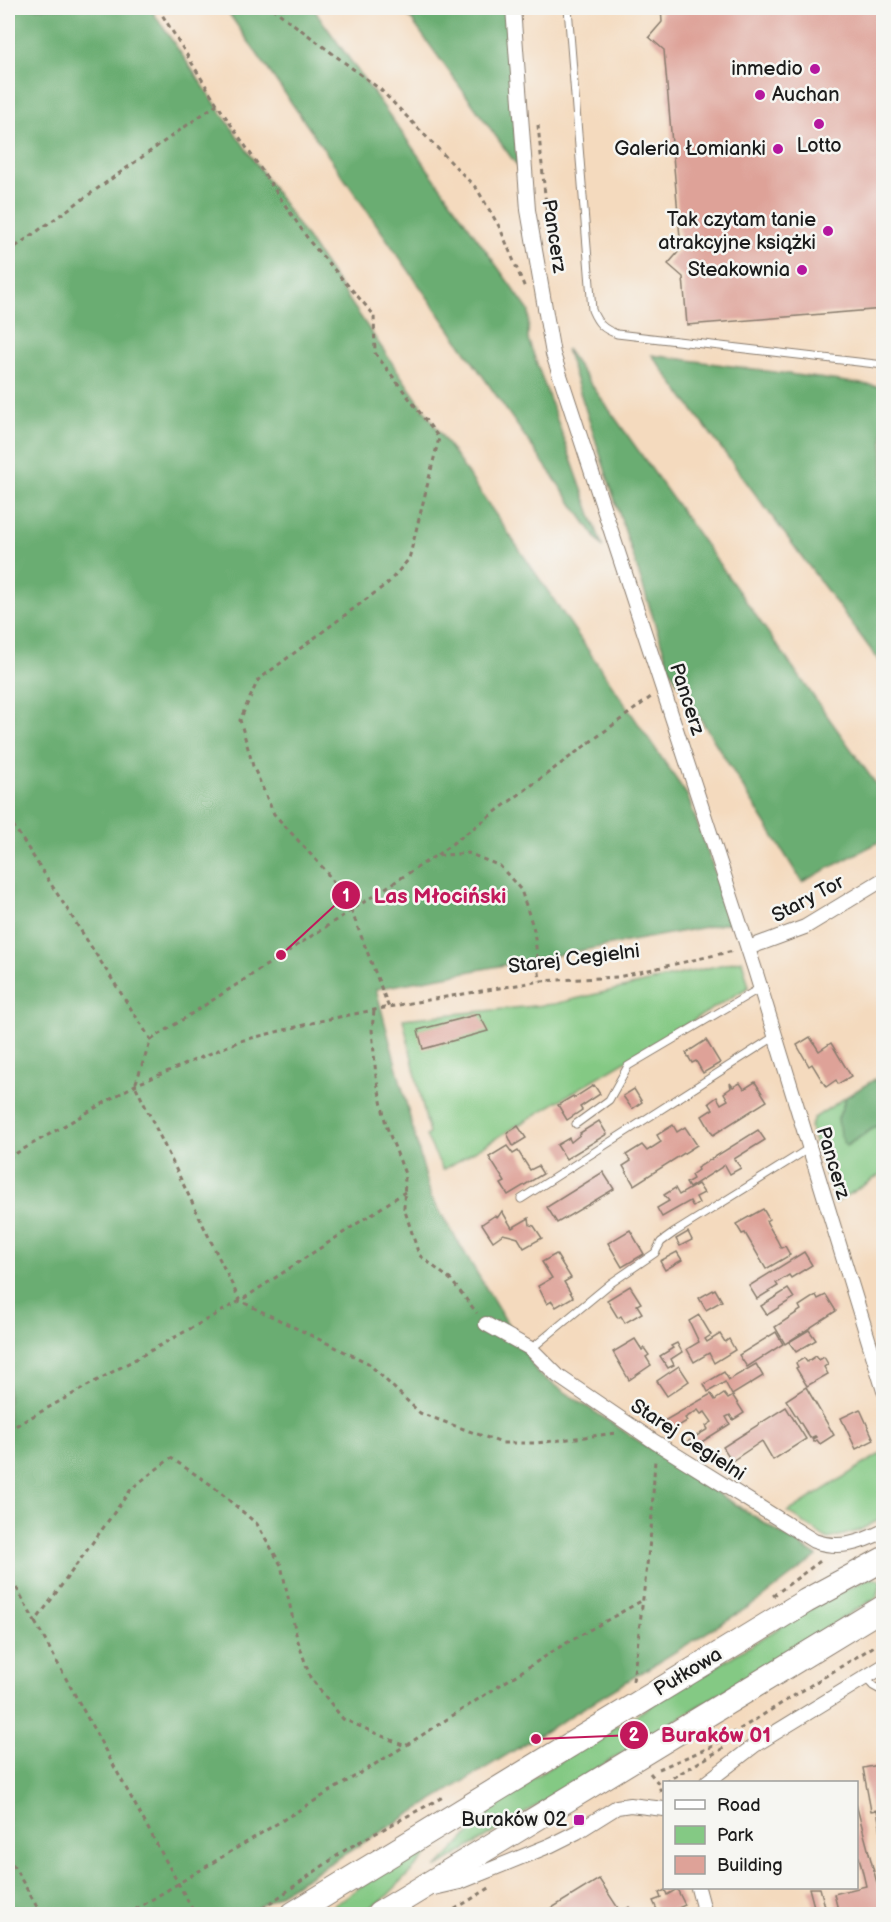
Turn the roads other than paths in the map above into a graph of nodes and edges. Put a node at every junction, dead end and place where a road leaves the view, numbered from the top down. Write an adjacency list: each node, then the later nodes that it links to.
1 (513, 8): 5 (street, Pancerz)
2 (568, 8): 3 (lane)
3 (884, 365)
4 (884, 879): 5 (street, Stary Tor)
5 (748, 948): 6 (street, Pancerz)
6 (760, 988): 7 (street, Pancerz); 8 (lane)
7 (774, 1037): 9 (street, Pancerz); 10 (lane)
8 (576, 1125)
9 (808, 1149): 12 (lane); 13 (street, Pancerz)
10 (521, 1199)
11 (486, 1324): 12 (street, Starej Cegielni)
12 (531, 1349): 14 (street, Starej Cegielni)
13 (884, 1391)
14 (884, 1531)
15 (877, 1563): 24 (highway, Pułkowa)
16 (884, 1607): 23 (highway)
17 (884, 1666): 18 (street)
18 (865, 1677): 19 (lane); 20 (street)
19 (884, 1692)
20 (708, 1781)
21 (663, 1809): 23 (street)
22 (699, 1889): 26 (street)
23 (414, 1893): 25 (highway)
24 (293, 1914)
25 (379, 1914)
26 (705, 1914)

